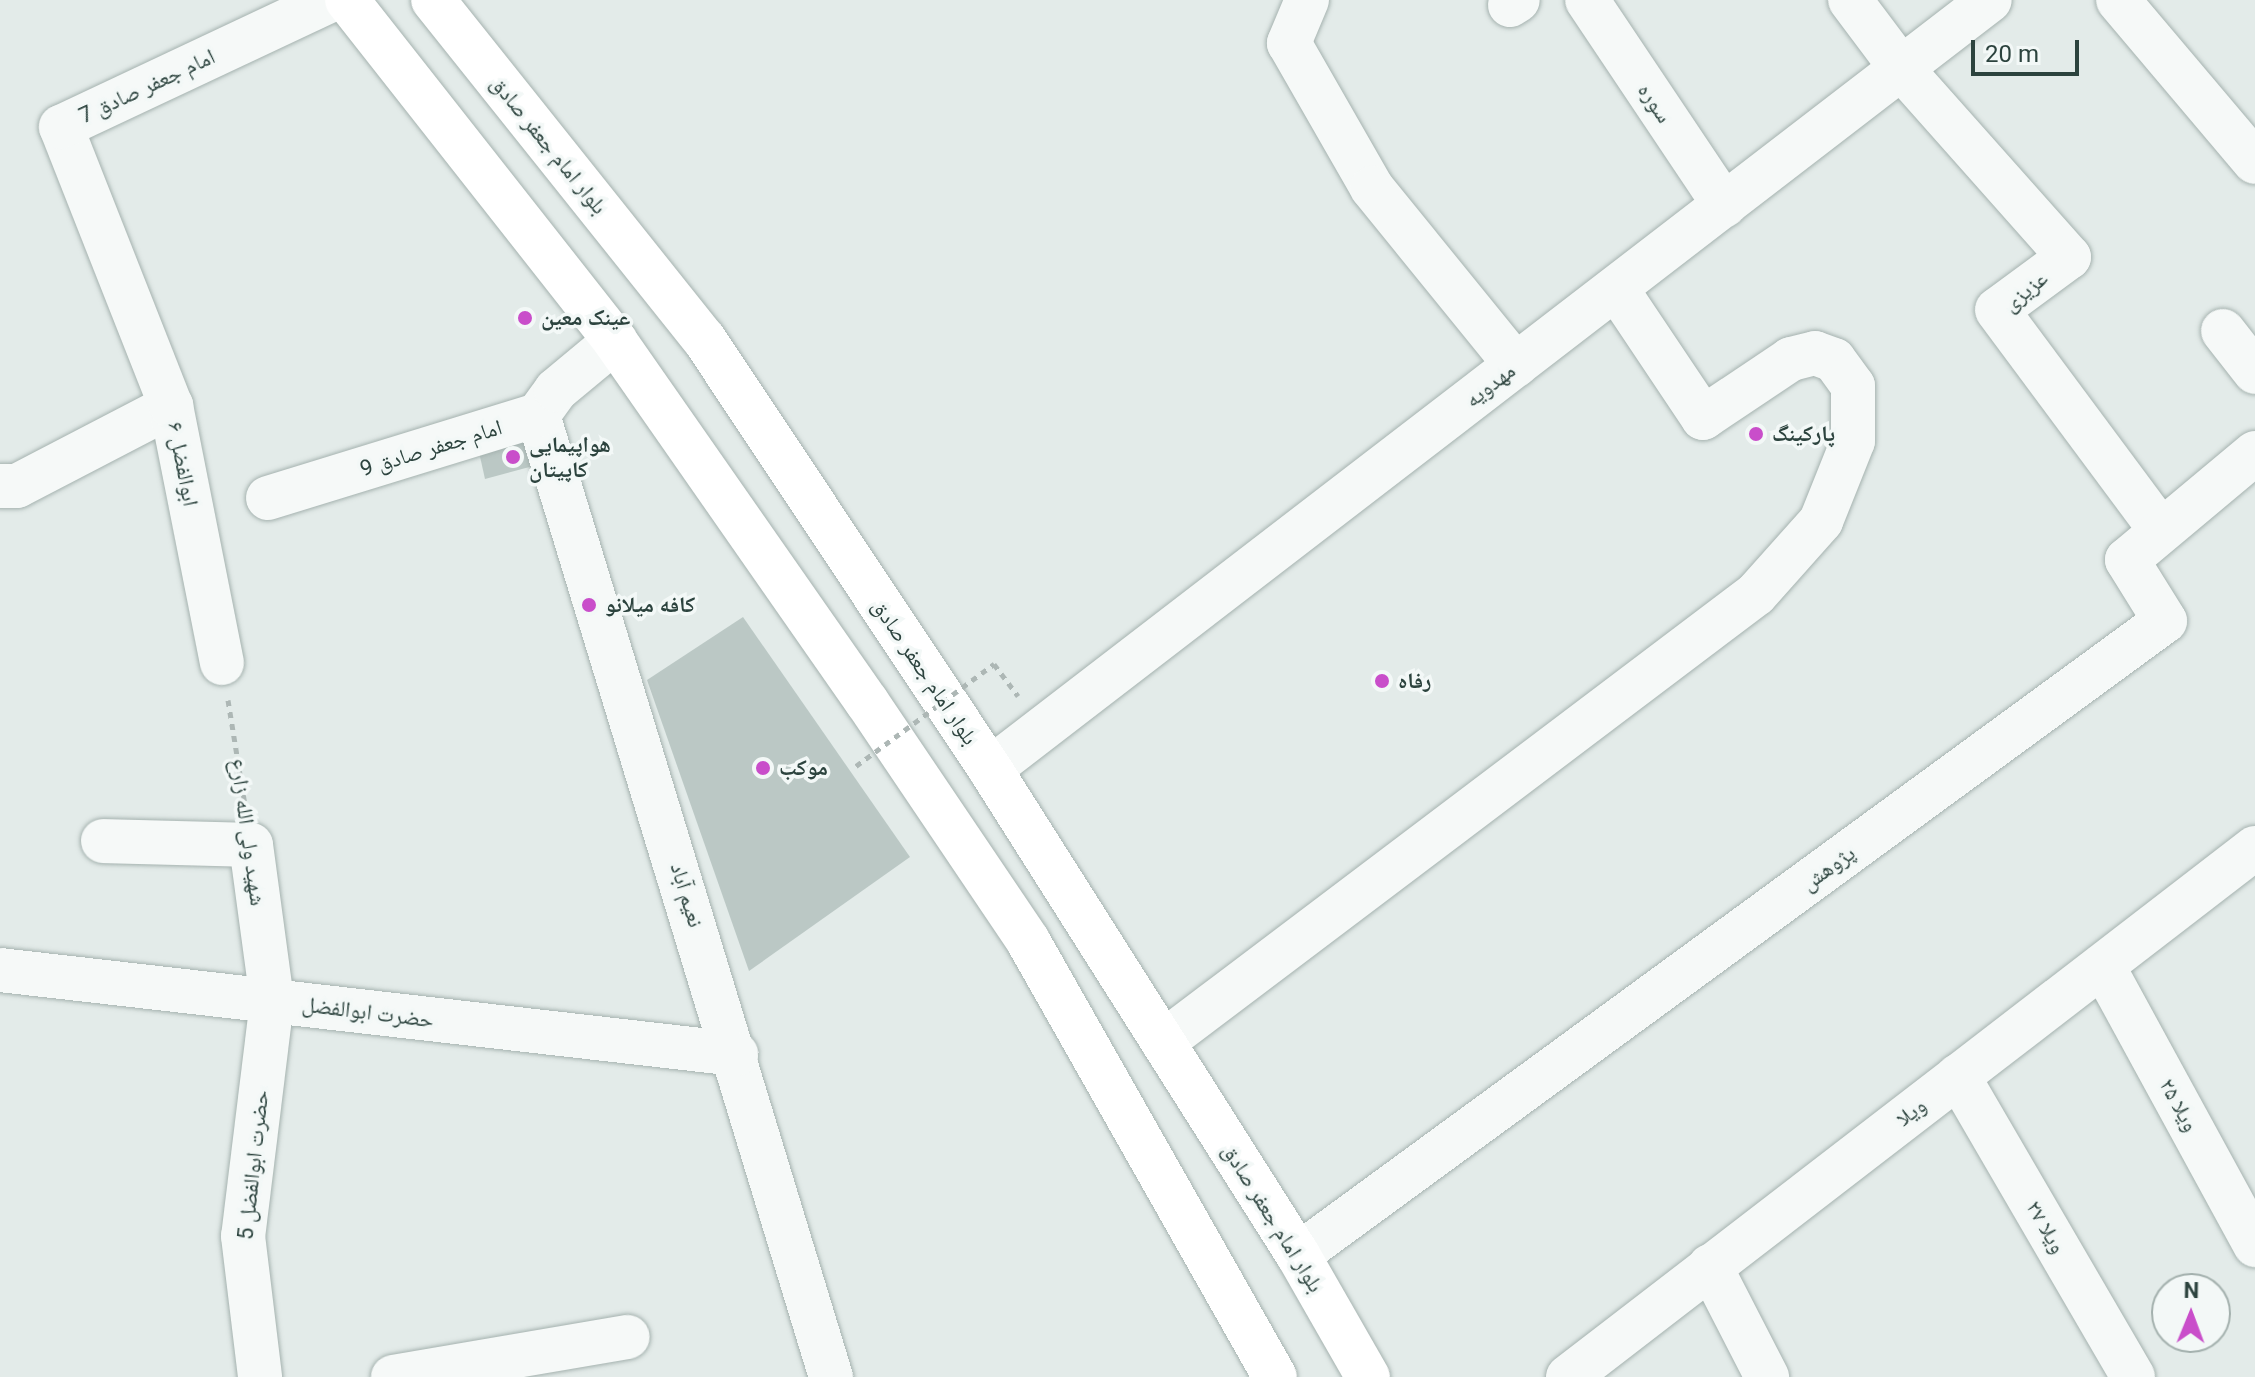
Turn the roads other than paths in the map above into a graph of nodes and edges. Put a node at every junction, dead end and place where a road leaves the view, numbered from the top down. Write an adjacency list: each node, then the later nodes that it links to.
1 (331, 0): 17 (street, امام جعفر صادق 7)
2 (347, 0): 14 (main road)
3 (433, 0): 24 (main road, بلوار امام جعفر صادق)
4 (1307, 0): 15 (street)
5 (1587, 0): 11 (street, سوره)
6 (1850, 0): 9 (street)
7 (1990, 0): 9 (street, مهدویه)
8 (2118, 0): 10 (street)
9 (1901, 68): 11 (street, مهدویه); 22 (street, عزیزی)
10 (2255, 162)
11 (1724, 205): 12 (street, مهدویه)
12 (1616, 288): 15 (street, مهدویه); 30 (street)
13 (2223, 331): 16 (street)
14 (615, 341): 18 (street); 40 (main road)
15 (1516, 365): 24 (street, مهدویه)
16 (2255, 372)
17 (171, 406): 20 (street, ابوالفضل ۶); 23 (street, ابوالفضل ۶)
18 (538, 415): 21 (street, امام جعفر صادق 9); 31 (street, نعیم آباد)
19 (2255, 453): 22 (street, پژوهش)
20 (0, 486)
21 (268, 498)
22 (2161, 531): 34 (street, پژوهش)
23 (222, 663)
24 (990, 769): 30 (main road, بلوار امام جعفر صادق)
25 (103, 841): 29 (street, شهید ولی الله زارع)
26 (2255, 848): 27 (street, ویلا)
27 (2103, 966): 32 (street, ویلا); 33 (street, ویلا ۲۵)
28 (0, 970): 29 (street, حضرت ابوالفضل)
29 (272, 1001): 31 (street, حضرت ابوالفضل); 37 (street, حضرت ابوالفضل 5)
30 (1163, 1042): 34 (main road, بلوار امام جعفر صادق)
31 (736, 1054): 39 (street, نعیم آباد)
32 (1958, 1076): 35 (street, ویلا); 44 (street, ویلا ۲۷)
33 (2255, 1245)
34 (1298, 1255): 41 (main road, بلوار امام جعفر صادق)
35 (1710, 1266): 42 (street, ویلا); 43 (street)
36 (628, 1337): 38 (street)
37 (260, 1377)
38 (393, 1377)
39 (831, 1377)
40 (1275, 1377)
41 (1368, 1377)
42 (1568, 1377)
43 (1767, 1377)
44 (2133, 1377)

